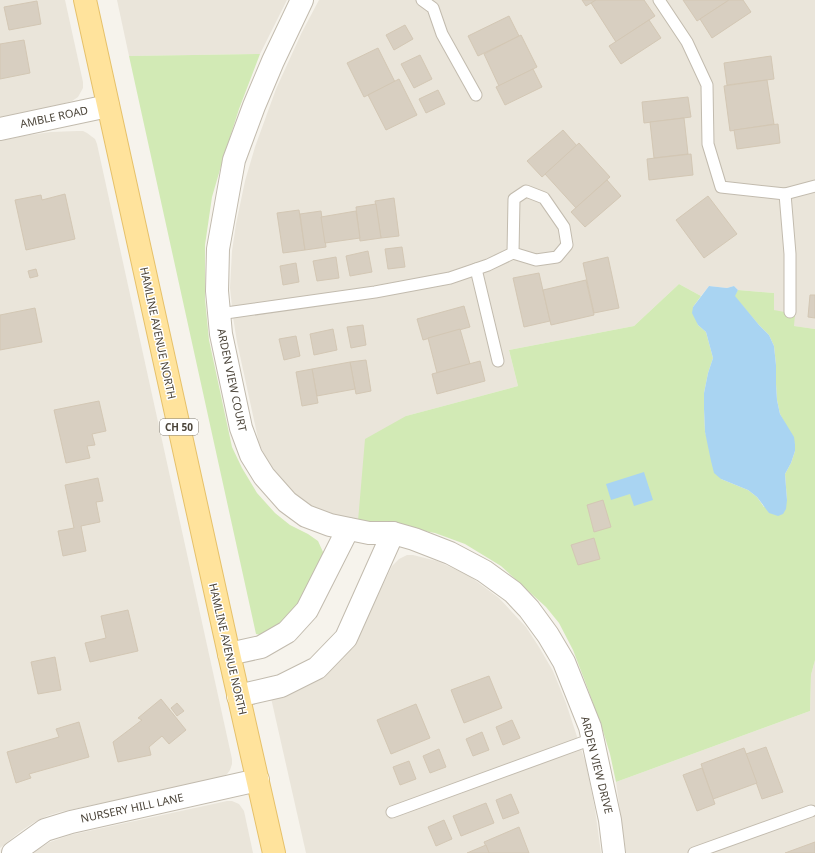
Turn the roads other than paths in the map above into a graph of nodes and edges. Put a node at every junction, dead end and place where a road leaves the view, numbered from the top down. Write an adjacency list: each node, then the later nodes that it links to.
1 (85, 0): 6 (main road, HAMLINE AVENUE NORTH / CH 50)
2 (302, 0): 13 (street, ARDEN VIEW COURT)
3 (422, 0): 5 (lane)
4 (659, 0): 9 (lane)
5 (476, 95)
6 (108, 106): 7 (street, AMBLE ROAD); 18 (main road, HAMLINE AVENUE NORTH / CH 50)
7 (0, 129)
8 (815, 186): 9 (lane)
9 (785, 194): 12 (lane)
10 (513, 253): 10 (lane); 11 (lane)
11 (476, 269): 13 (lane); 14 (lane)
12 (790, 312)
13 (219, 314): 15 (street, ARDEN VIEW COURT)
14 (498, 361)
15 (348, 528): 16 (street, ARDEN VIEW COURT); 18 (street)
16 (369, 533): 17 (street, ARDEN VIEW DRIVE)
17 (393, 534): 19 (street); 20 (street, ARDEN VIEW DRIVE)
18 (229, 654): 19 (main road, HAMLINE AVENUE NORTH / CH 50)
19 (238, 696): 21 (main road, HAMLINE AVENUE NORTH / CH 50)
20 (592, 739): 23 (lane); 26 (street, ARDEN VIEW DRIVE)
21 (258, 780): 24 (street, NURSERY HILL LANE); 25 (main road, HAMLINE AVENUE NORTH / CH 50)
22 (812, 811): 27 (lane)
23 (392, 812)
24 (13, 853)
25 (274, 853)
26 (614, 853)
27 (694, 853)

